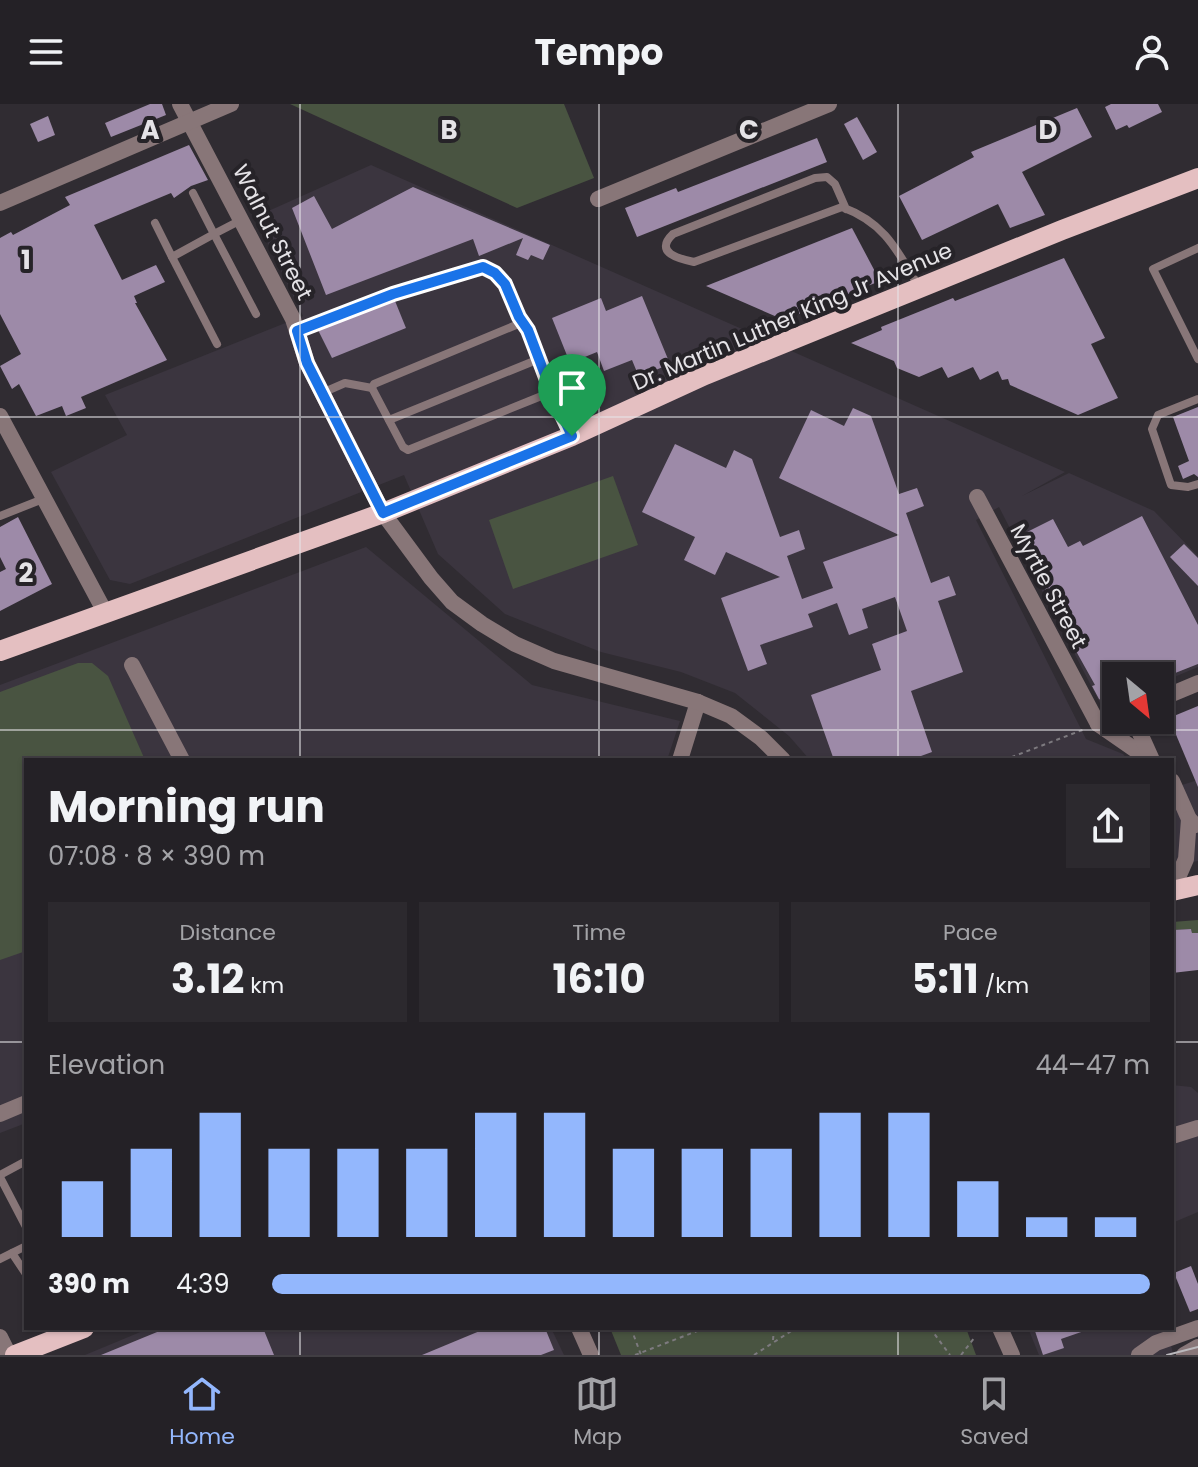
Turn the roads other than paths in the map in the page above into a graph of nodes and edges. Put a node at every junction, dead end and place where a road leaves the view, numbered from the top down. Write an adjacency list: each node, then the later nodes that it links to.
1 (180, 104): 4 (street, Walnut Street)
2 (231, 104): 4 (street)
3 (829, 104): 7 (street)
4 (191, 123): 8 (street); 10 (street, Walnut Street)
5 (1198, 178): 15 (main road, Dr. Martin Luther King Jr Avenue)
6 (193, 193): 12 (lane)
7 (598, 199)
8 (0, 203)
9 (846, 209): 9 (lane); 15 (lane)
10 (242, 220): 12 (lane); 18 (street, Walnut Street)
11 (155, 223): 14 (lane)
12 (214, 234): 14 (lane); 16 (lane)
13 (1198, 248): 21 (lane)
14 (172, 257): 19 (lane)
15 (919, 288): 28 (main road, Dr. Martin Luther King Jr Avenue)
16 (256, 314)
17 (519, 317): 18 (lane); 20 (lane); 22 (lane)
18 (297, 331): 23 (street, Walnut Street)
19 (217, 344)
20 (539, 359): 24 (lane); 27 (lane)
21 (1198, 359)
22 (372, 388): 23 (lane); 27 (lane)
23 (322, 393): 32 (street, Walnut Street)
24 (553, 396): 27 (lane); 28 (lane)
25 (1198, 399): 29 (lane)
26 (0, 416): 31 (street)
27 (389, 420)
28 (572, 436): 32 (main road, Dr. Martin Luther King Jr Avenue)
29 (1198, 484)
30 (977, 497): 41 (street, Myrtle Street)
31 (44, 498): 33 (lane); 34 (street)
32 (383, 513): 34 (main road, Dr. Martin Luther King Jr Avenue); 39 (street, Walnut Street)
33 (0, 516)
34 (106, 614): 35 (main road, Dr. Martin Luther King Jr Avenue)
35 (0, 651)
36 (132, 665): 43 (street)
37 (1198, 683): 38 (street)
38 (1174, 693)
39 (698, 702): 44 (street); 45 (street, Walnut Street)
40 (1102, 722): 41 (street)
41 (1098, 724): 46 (street, Myrtle Street)
42 (1140, 734): 47 (street, Myrtle Street)
43 (181, 758)
44 (681, 758)
45 (781, 758)
46 (1148, 758)
47 (1150, 758)
48 (1174, 785): 49 (street)
49 (1194, 824): 50 (street)
50 (1186, 889)
51 (24, 1104): 52 (street)
52 (0, 1114)
53 (1198, 1128): 54 (street)
54 (1174, 1135)
55 (24, 1162): 56 (lane)
56 (0, 1176): 57 (lane)
57 (24, 1223)
58 (24, 1247): 59 (lane)
59 (12, 1253): 60 (lane); 61 (lane)
60 (0, 1259)
61 (24, 1271)
62 (1198, 1328): 71 (street)
63 (79, 1330): 68 (main road)
64 (580, 1330): 69 (street)
65 (1001, 1330): 70 (street)
66 (0, 1337): 68 (street)
67 (1198, 1347): 72 (street)
68 (12, 1355)
69 (591, 1355)
70 (1012, 1355)
71 (1139, 1355)
72 (1184, 1355)

